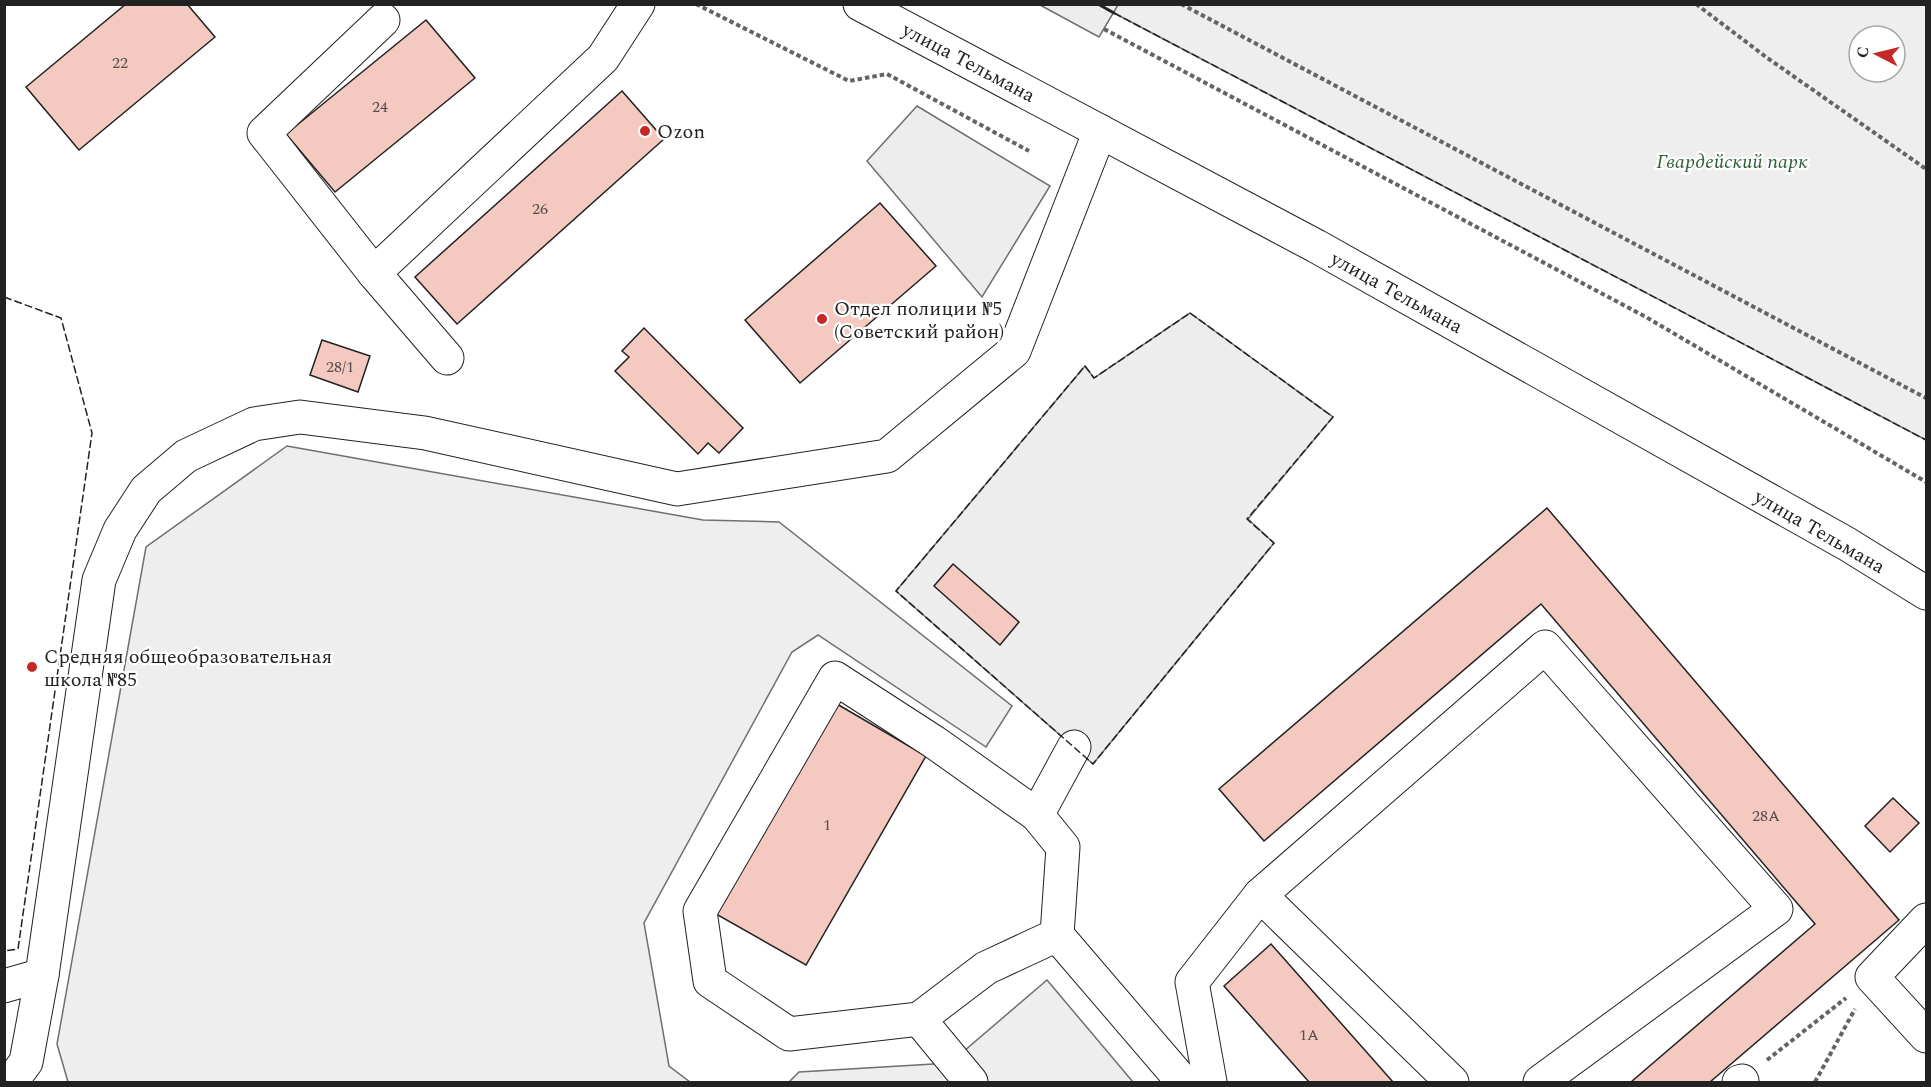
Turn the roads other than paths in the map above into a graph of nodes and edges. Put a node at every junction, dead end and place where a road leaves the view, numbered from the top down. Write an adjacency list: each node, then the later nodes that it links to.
1 (638, 4): 5 (main road)
2 (860, 4): 4 (main road, улица Тельмана)
3 (383, 20): 5 (main road)
4 (1100, 131): 7 (main road, улица Тельмана); 13 (main road)
5 (374, 273): 6 (main road)
6 (447, 358)
7 (1926, 594)
8 (1074, 747): 9 (main road)
9 (1037, 815): 12 (main road); 15 (main road)
10 (1260, 895): 20 (main road); 21 (main road); 22 (main road)
11 (1926, 920): 16 (main road)
12 (1057, 935): 15 (main road); 19 (main road)
13 (42, 975): 14 (main road); 17 (main road)
14 (4, 986)
15 (919, 1019): 18 (main road)
16 (1926, 1036)
17 (11, 1083)
18 (971, 1083)
19 (1183, 1083)
20 (1209, 1083)
21 (1452, 1083)
22 (1540, 1083)

